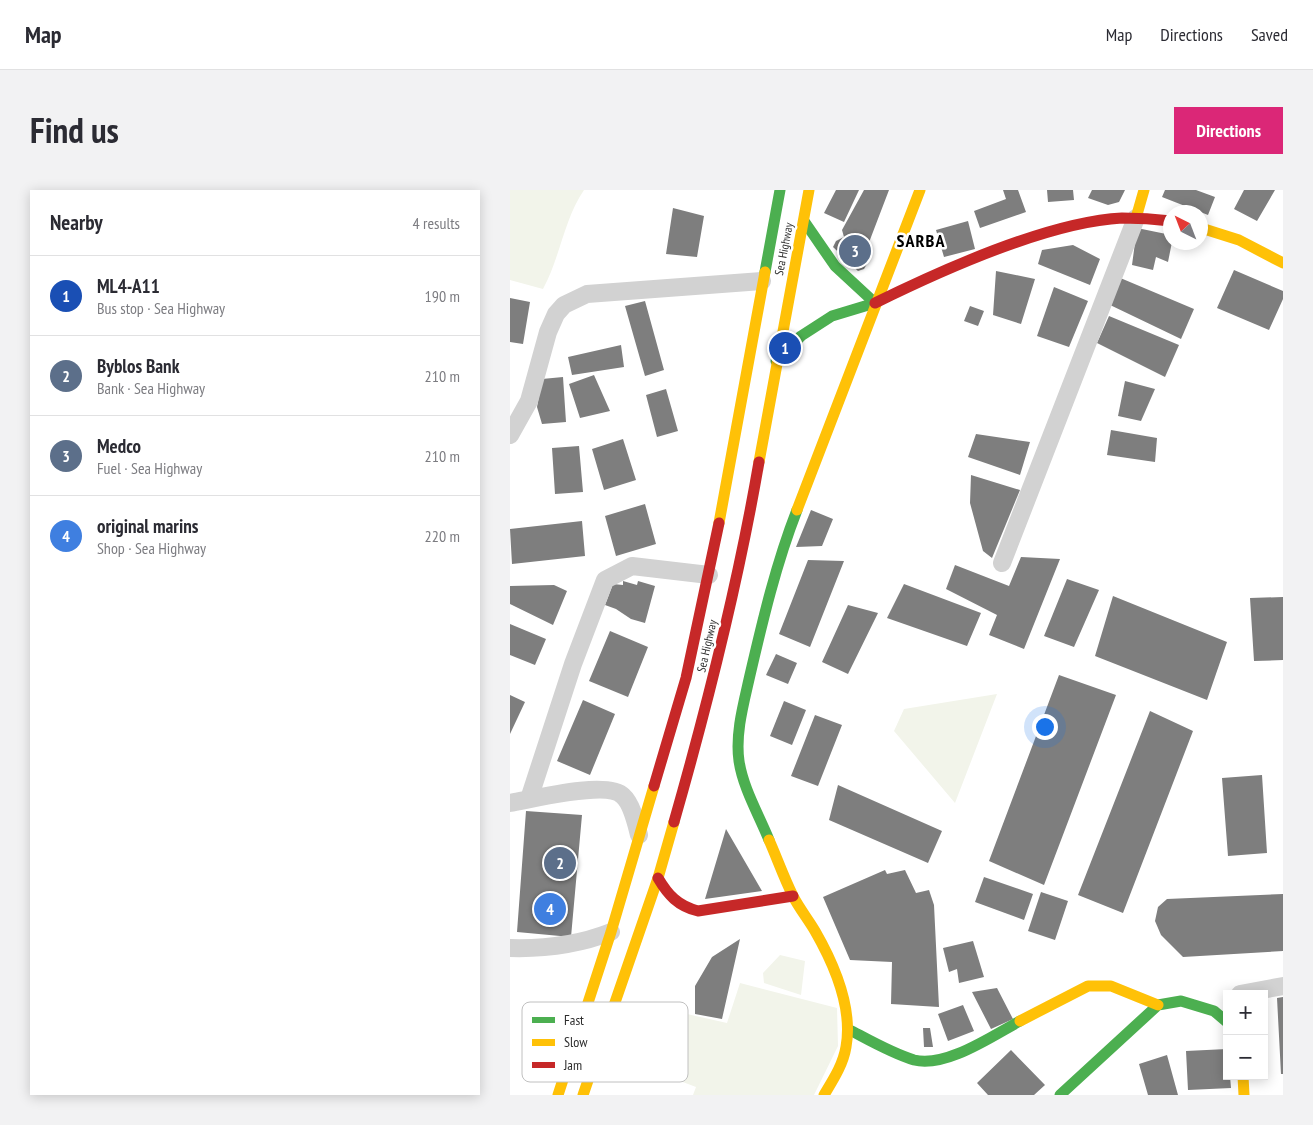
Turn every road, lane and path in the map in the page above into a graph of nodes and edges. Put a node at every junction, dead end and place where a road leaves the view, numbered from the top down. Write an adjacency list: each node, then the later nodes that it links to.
1 (780, 190): 10 (main road, Sea Highway)
2 (809, 190): 7 (main road, Sea Highway)
3 (920, 190): 11 (main road)
4 (1144, 190): 5 (main road)
5 (1136, 218): 6 (main road); 11 (main road); 14 (street)
6 (1163, 220)
7 (804, 222): 11 (main road); 12 (main road, Sea Highway)
8 (1208, 231): 9 (main road)
9 (1283, 263)
10 (762, 281): 13 (street); 15 (main road, Sea Highway)
11 (874, 303): 12 (main road); 20 (main road)
12 (776, 361): 19 (main road, Sea Highway)
13 (510, 434)
14 (1002, 563)
15 (709, 575): 16 (street); 18 (main road, Sea Highway)
16 (529, 799): 17 (street); 18 (street)
17 (510, 803)
18 (640, 838): 21 (main road, Sea Highway)
19 (658, 878): 20 (main road); 26 (main road, Sea Highway)
20 (793, 896): 29 (main road)
21 (611, 932): 22 (street); 25 (main road, Sea Highway)
22 (510, 948)
23 (1283, 986): 24 (street)
24 (1262, 990)
25 (588, 1002)
26 (615, 1002)
27 (1158, 1004): 28 (main road); 29 (main road); 36 (main road)
28 (1223, 1011)
29 (848, 1028): 35 (main road)
30 (1243, 1080): 37 (main road)
31 (562, 1082): 33 (main road, Sea Highway)
32 (587, 1082): 34 (main road, Sea Highway)
33 (558, 1095)
34 (583, 1095)
35 (824, 1095)
36 (1060, 1095)
37 (1244, 1095)

